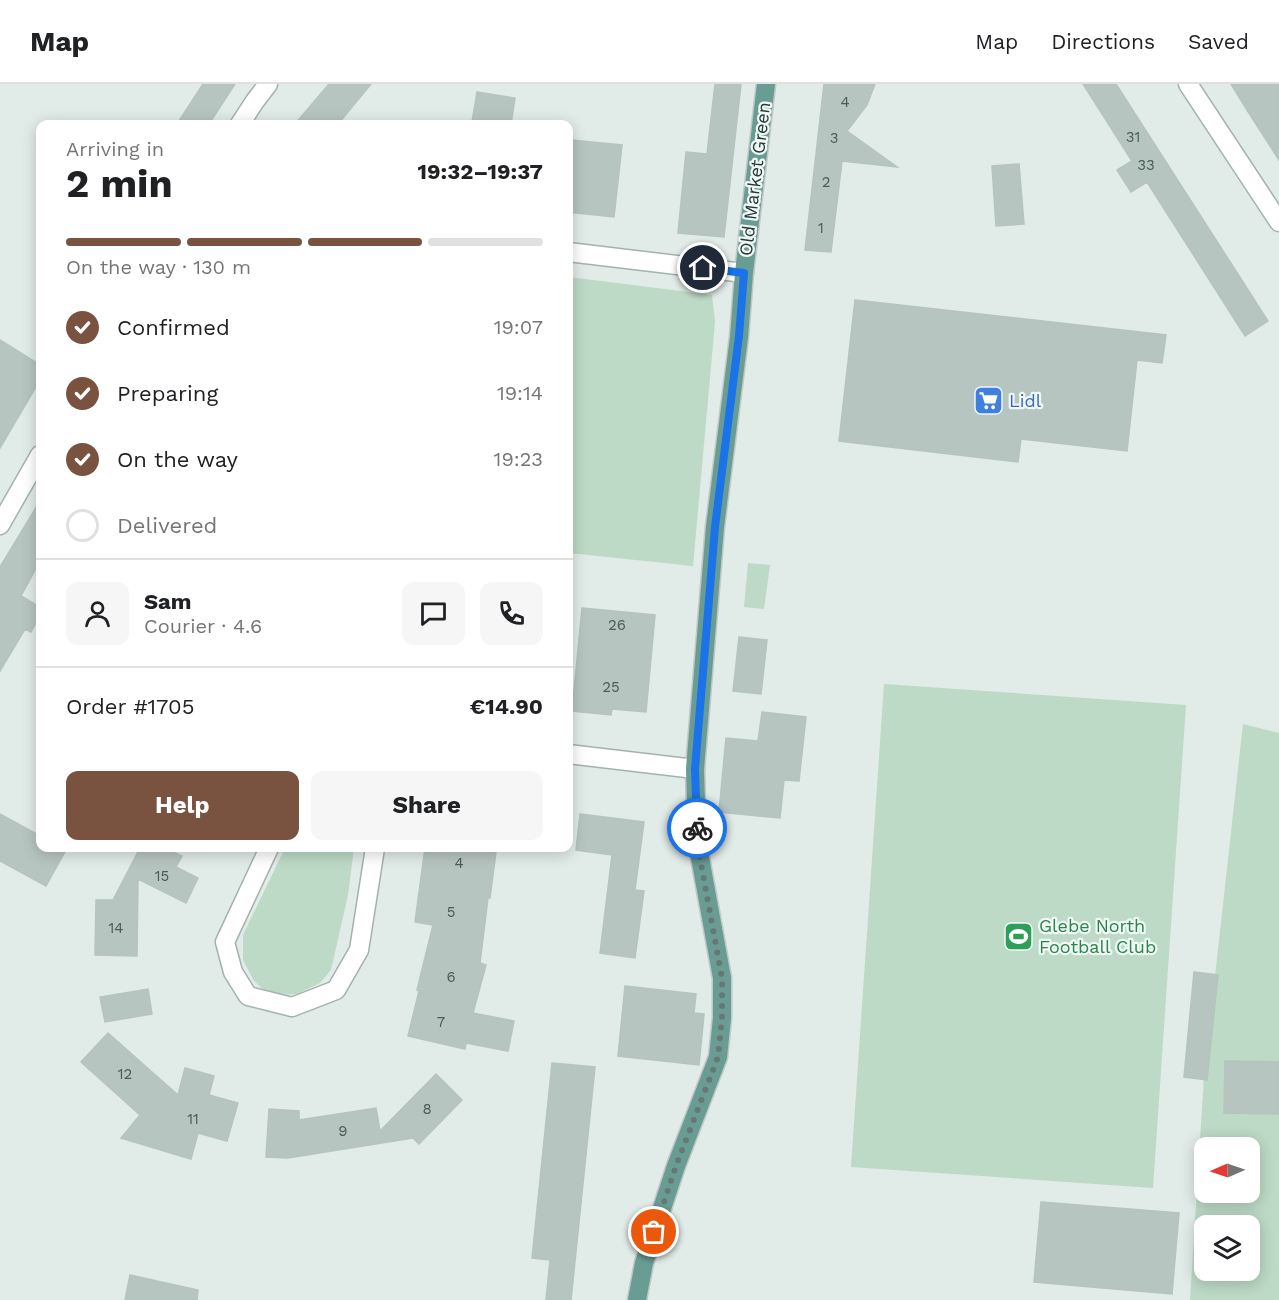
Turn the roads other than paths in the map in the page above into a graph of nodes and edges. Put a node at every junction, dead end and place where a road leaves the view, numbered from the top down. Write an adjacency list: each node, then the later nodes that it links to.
1 (268, 84): 4 (street)
2 (766, 84): 7 (main road, Old Market Green)
3 (1188, 84): 5 (street)
4 (243, 120)
5 (1279, 222)
6 (573, 253): 7 (street)
7 (744, 273): 12 (main road, Old Market Green)
8 (36, 460): 9 (street)
9 (7, 497): 10 (street)
10 (0, 525)
11 (573, 755): 12 (street)
12 (695, 769): 15 (main road, Old Market Green)
13 (267, 852): 14 (street)
14 (374, 852)
15 (637, 1300)

